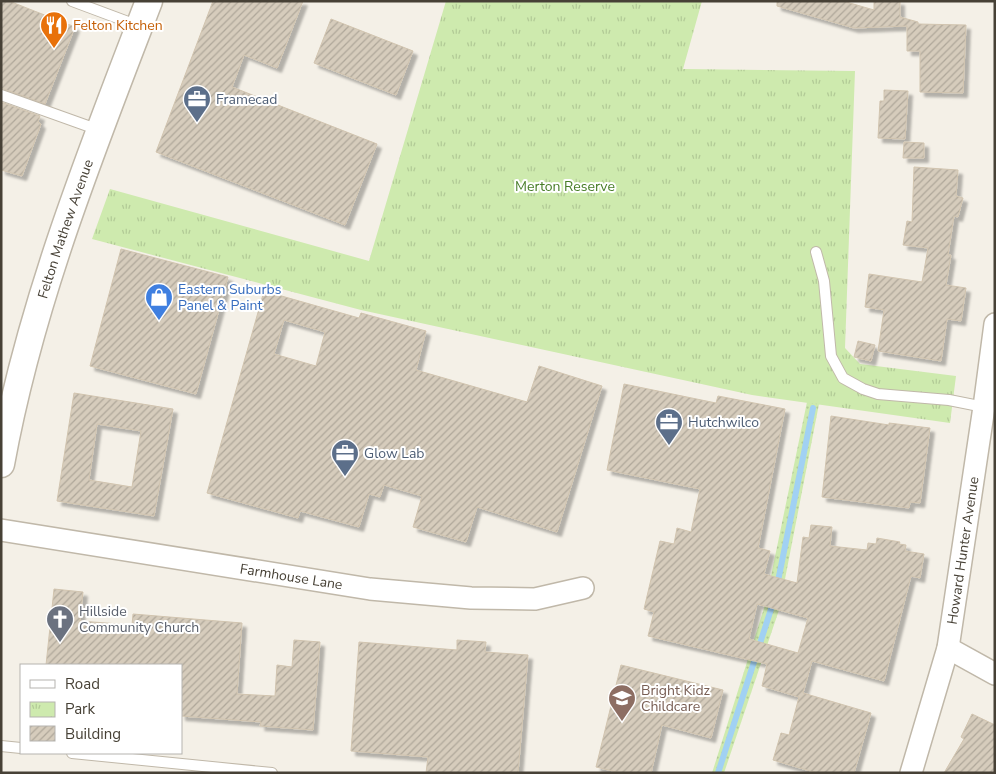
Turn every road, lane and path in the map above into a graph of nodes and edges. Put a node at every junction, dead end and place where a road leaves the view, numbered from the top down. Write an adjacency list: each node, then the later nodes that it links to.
1 (72, 1): 3 (lane)
2 (149, 1): 3 (street, Felton Mathew Avenue)
3 (140, 26): 5 (street, Felton Mathew Avenue)
4 (1, 96): 5 (lane)
5 (100, 131): 9 (street, Felton Mathew Avenue)
6 (816, 252): 8 (lane)
7 (995, 324): 8 (street, Howard Hunter Avenue)
8 (984, 407): 12 (street, Howard Hunter Avenue)
9 (1, 464)
10 (1, 530): 11 (street, Farmhouse Lane)
11 (583, 588)
12 (948, 648): 13 (street); 18 (street, Howard Hunter Avenue)
13 (995, 674)
14 (1, 746): 15 (lane)
15 (20, 748)
16 (82, 754): 17 (lane)
17 (272, 773)
18 (910, 773)

